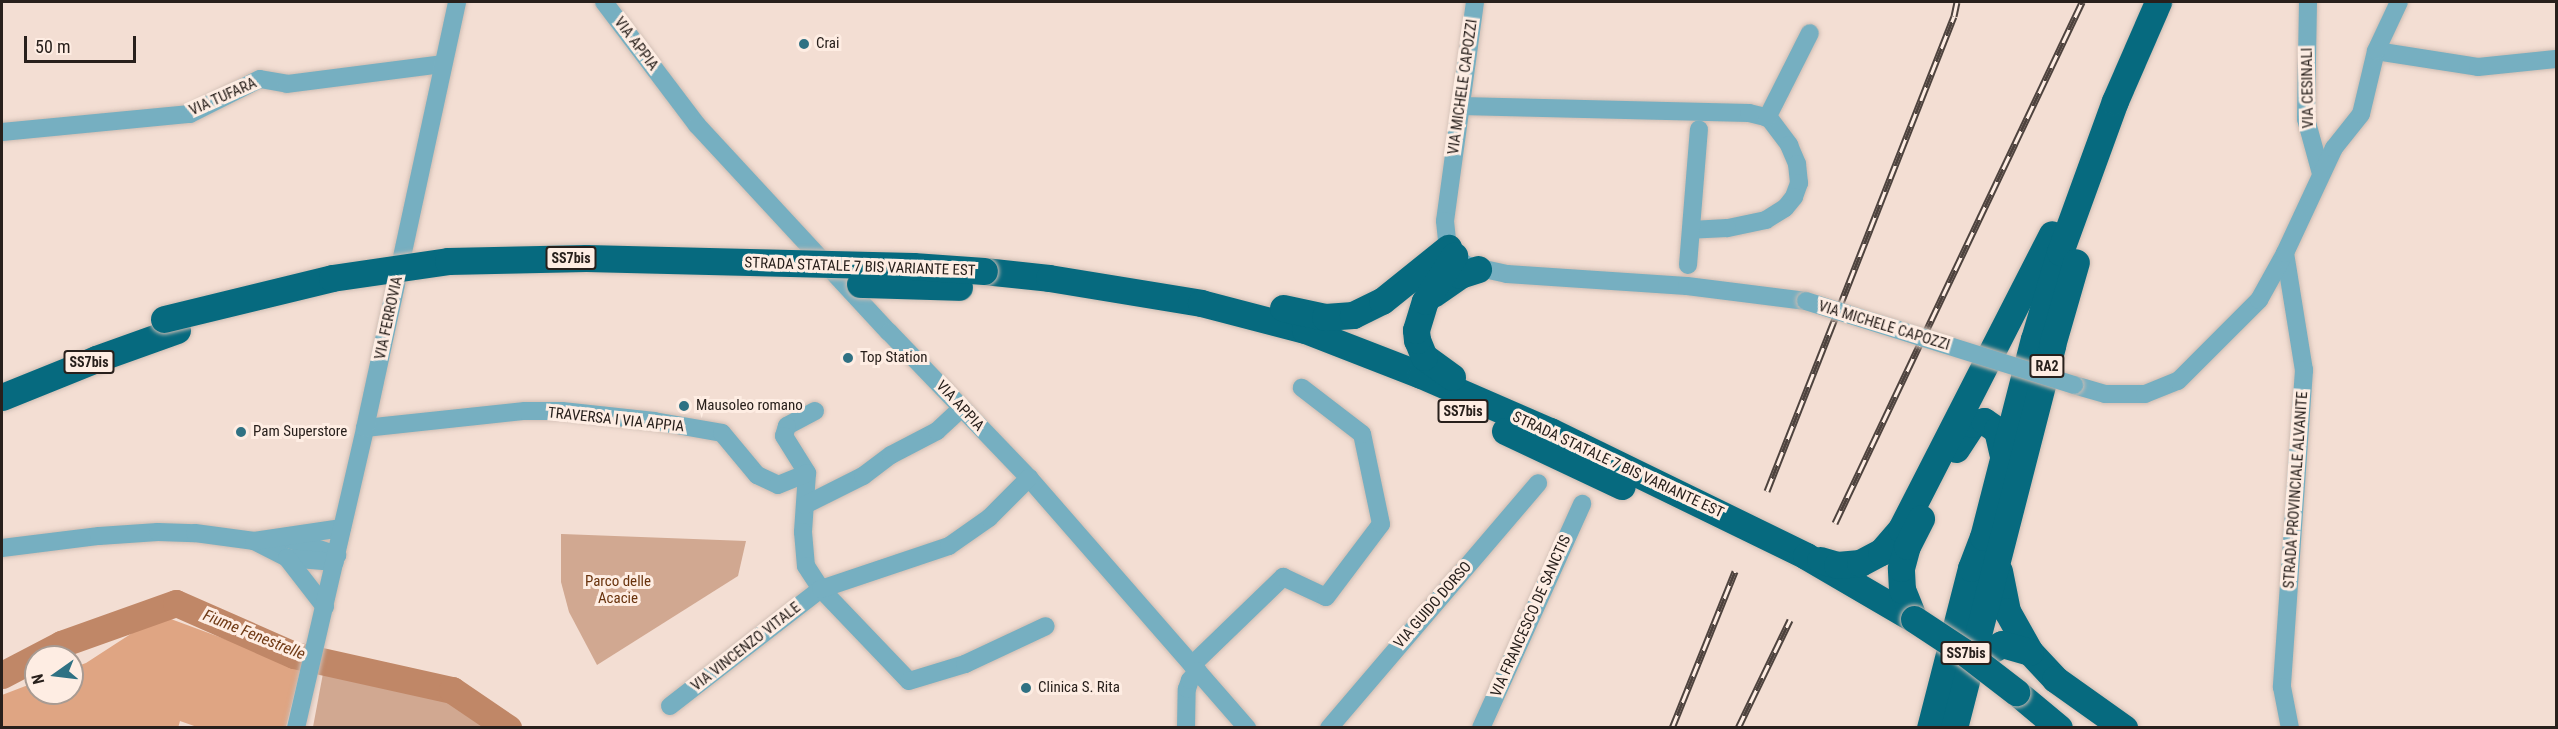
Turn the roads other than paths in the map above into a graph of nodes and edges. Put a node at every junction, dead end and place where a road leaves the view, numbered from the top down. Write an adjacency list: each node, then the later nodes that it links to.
1 (457, 2): 11 (street, VIA FERROVIA)
2 (604, 2): 31 (street, VIA APPIA)
3 (1475, 2): 12 (street, VIA MICHELE CAPOZZI)
4 (2158, 2): 17 (highway, RA2)
5 (2178, 2): 44 (highway, RA2)
6 (2308, 2): 16 (street, VIA CESINALI)
7 (2399, 2): 9 (street, VIA MICHELE CAPOZZI)
8 (1810, 33): 13 (street)
9 (2376, 51): 10 (street); 16 (street, VIA MICHELE CAPOZZI)
10 (2556, 59)
11 (443, 64): 15 (street, VIA TUFARA); 33 (street, VIA FERROVIA)
12 (1461, 106): 13 (street); 19 (street, VIA MICHELE CAPOZZI)
13 (1767, 118): 18 (street)
14 (1699, 129): 18 (street)
15 (2, 132)
16 (2321, 174): 20 (street, VIA MICHELE CAPOZZI)
17 (2076, 202): 34 (highway, RA2); 45 (highway)
18 (1691, 230): 21 (street)
19 (1451, 252): 22 (street, VIA MICHELE CAPOZZI); 24 (highway); 25 (highway)
20 (2285, 253): 22 (street, VIA MICHELE CAPOZZI, bridge); 67 (street, STRADA PROVINCIALE ALVANITE)
21 (1688, 265)
22 (1478, 269): 24 (highway)
23 (984, 280): 25 (highway, STRADA STATALE 7 BIS VARIANTE EST / SS7bis); 26 (highway, STRADA STATALE 7 BIS VARIANTE EST / SS7bis, bridge); 51 (highway, STRADA STATALE 7 BIS VARIANTE EST / SS7bis)
24 (1425, 301): 30 (highway)
25 (1201, 303): 30 (highway, STRADA STATALE 7 BIS VARIANTE EST / SS7bis)
26 (171, 325): 27 (highway, STRADA STATALE 7 BIS VARIANTE EST / SS7bis); 29 (highway, STRADA STATALE 7 BIS VARIANTE EST / SS7bis)
27 (2, 380)
28 (1302, 388): 53 (street)
29 (2, 398)
30 (1495, 407): 45 (highway, STRADA STATALE 7 BIS VARIANTE EST / SS7bis)
31 (962, 408): 36 (street, VIA APPIA); 39 (street)
32 (815, 411): 35 (street)
33 (365, 428): 35 (street, TRAVERSA I VIA APPIA); 40 (street, VIA FERROVIA)
34 (2003, 462): 51 (highway); 57 (highway, RA2)
35 (807, 473): 39 (street)
36 (1029, 478): 48 (street, VIA VINCENZO VITALE); 53 (street, VIA APPIA)
37 (1538, 483): 61 (street, VIA GUIDO DORSO)
38 (1582, 504): 62 (street, VIA FRANCESCO DE SANCTIS)
39 (805, 505): 48 (street)
40 (342, 528): 41 (street); 47 (street, VIA FERROVIA)
41 (278, 536): 42 (street); 47 (street)
42 (254, 541): 43 (street); 46 (street)
43 (2, 548)
44 (2000, 550): 52 (highway); 54 (highway, RA2)
45 (1806, 556): 51 (highway, STRADA STATALE 7 BIS VARIANTE EST / SS7bis)
46 (287, 558): 47 (street); 49 (street)
47 (336, 558): 49 (street, VIA FERROVIA)
48 (821, 589): 50 (street); 56 (street, VIA VINCENZO VITALE)
49 (325, 607): 58 (street, VIA FERROVIA)
50 (1046, 626)
51 (1911, 626): 55 (highway, STRADA STATALE 7 BIS VARIANTE EST / SS7bis)
52 (2030, 652): 54 (highway); 66 (highway)
53 (1195, 668): 59 (street); 60 (street, VIA APPIA)
54 (1970, 668): 63 (highway, RA2)
55 (2012, 699): 64 (highway, STRADA STATALE 7 BIS VARIANTE EST / SS7bis); 65 (highway, STRADA STATALE 7 BIS VARIANTE EST / SS7bis)
56 (670, 706)
57 (1934, 720)
58 (296, 728)
59 (1186, 728)
60 (1247, 728)
61 (1329, 728)
62 (1481, 728)
63 (1954, 728)
64 (2033, 728)
65 (2060, 728)
66 (2124, 728)
67 (2290, 728)

